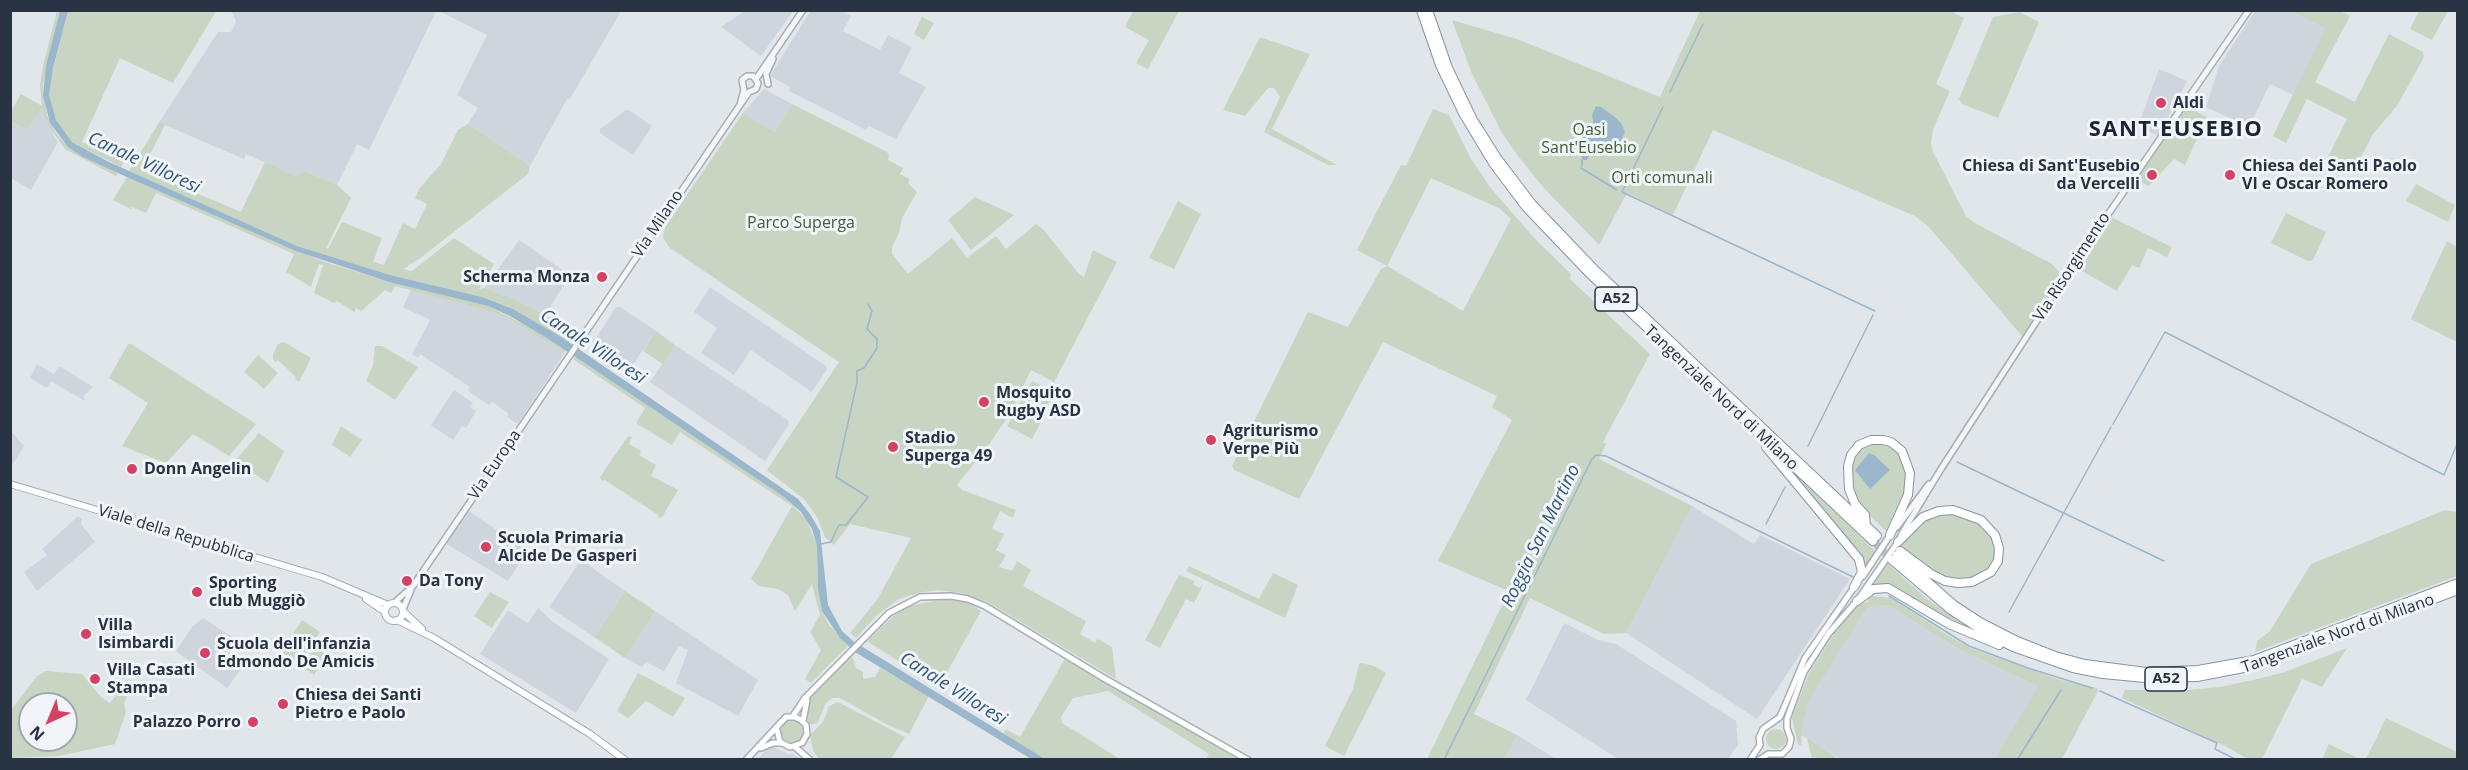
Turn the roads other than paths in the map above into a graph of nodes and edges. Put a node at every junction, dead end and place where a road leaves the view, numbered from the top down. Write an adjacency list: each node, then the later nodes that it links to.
1 (804, 10): 5 (street)
2 (1421, 10): 10 (highway, Tangenziale Nord di Milano / A52)
3 (1428, 10): 13 (highway, Tangenziale Nord di Milano / A52)
4 (2249, 10): 11 (street, Via Risorgimento)
5 (777, 49): 6 (street); 7 (street)
6 (754, 78): 8 (street); 8 (street)
7 (768, 84)
8 (747, 91): 9 (street, Via Milano)
9 (577, 344): 18 (street, Via Europa)
10 (1682, 361): 13 (highway, Tangenziale Nord di Milano / A52); 19 (highway, A52)
11 (1941, 469): 14 (street, Via Risorgimento); 15 (street, Via Risorgimento)
12 (10, 484): 22 (main road, Viale della Repubblica)
13 (1866, 526): 14 (highway, A52)
14 (1890, 535): 19 (main road, Via Risorgimento)
15 (1898, 542): 16 (highway); 21 (main road, Via Risorgimento)
16 (1896, 555): 17 (highway, Tangenziale Nord di Milano / A52); 26 (highway, Tangenziale Nord di Milano / A52)
17 (2457, 583)
18 (412, 586): 22 (street, Via Europa); 23 (street, Via Europa)
19 (1854, 587): 30 (main road, Via Risorgimento)
20 (2457, 590): 26 (highway, Tangenziale Nord di Milano / A52)
21 (1857, 601): 26 (highway, A52); 31 (main road, Via Risorgimento)
22 (389, 607): 23 (main road); 24 (main road)
23 (403, 611): 24 (main road); 25 (main road)
24 (398, 620): 25 (main road)
25 (434, 638): 40 (main road)
26 (2053, 662)
27 (810, 693): 28 (main road); 29 (main road); 41 (main road)
28 (793, 716): 29 (main road); 32 (main road)
29 (803, 721): 33 (main road)
30 (1772, 724): 31 (main road); 35 (main road)
31 (1787, 728): 37 (main road)
32 (777, 730): 34 (main road); 38 (main road)
33 (805, 740): 36 (main road); 39 (main road)
34 (782, 743): 36 (main road); 38 (main road)
35 (1760, 745): 37 (main road); 42 (main road)
36 (795, 747): 39 (main road)
37 (1770, 754): 43 (main road)
38 (748, 757)
39 (809, 758)
40 (625, 759)
41 (1248, 759)
42 (1750, 759)
43 (1759, 759)

